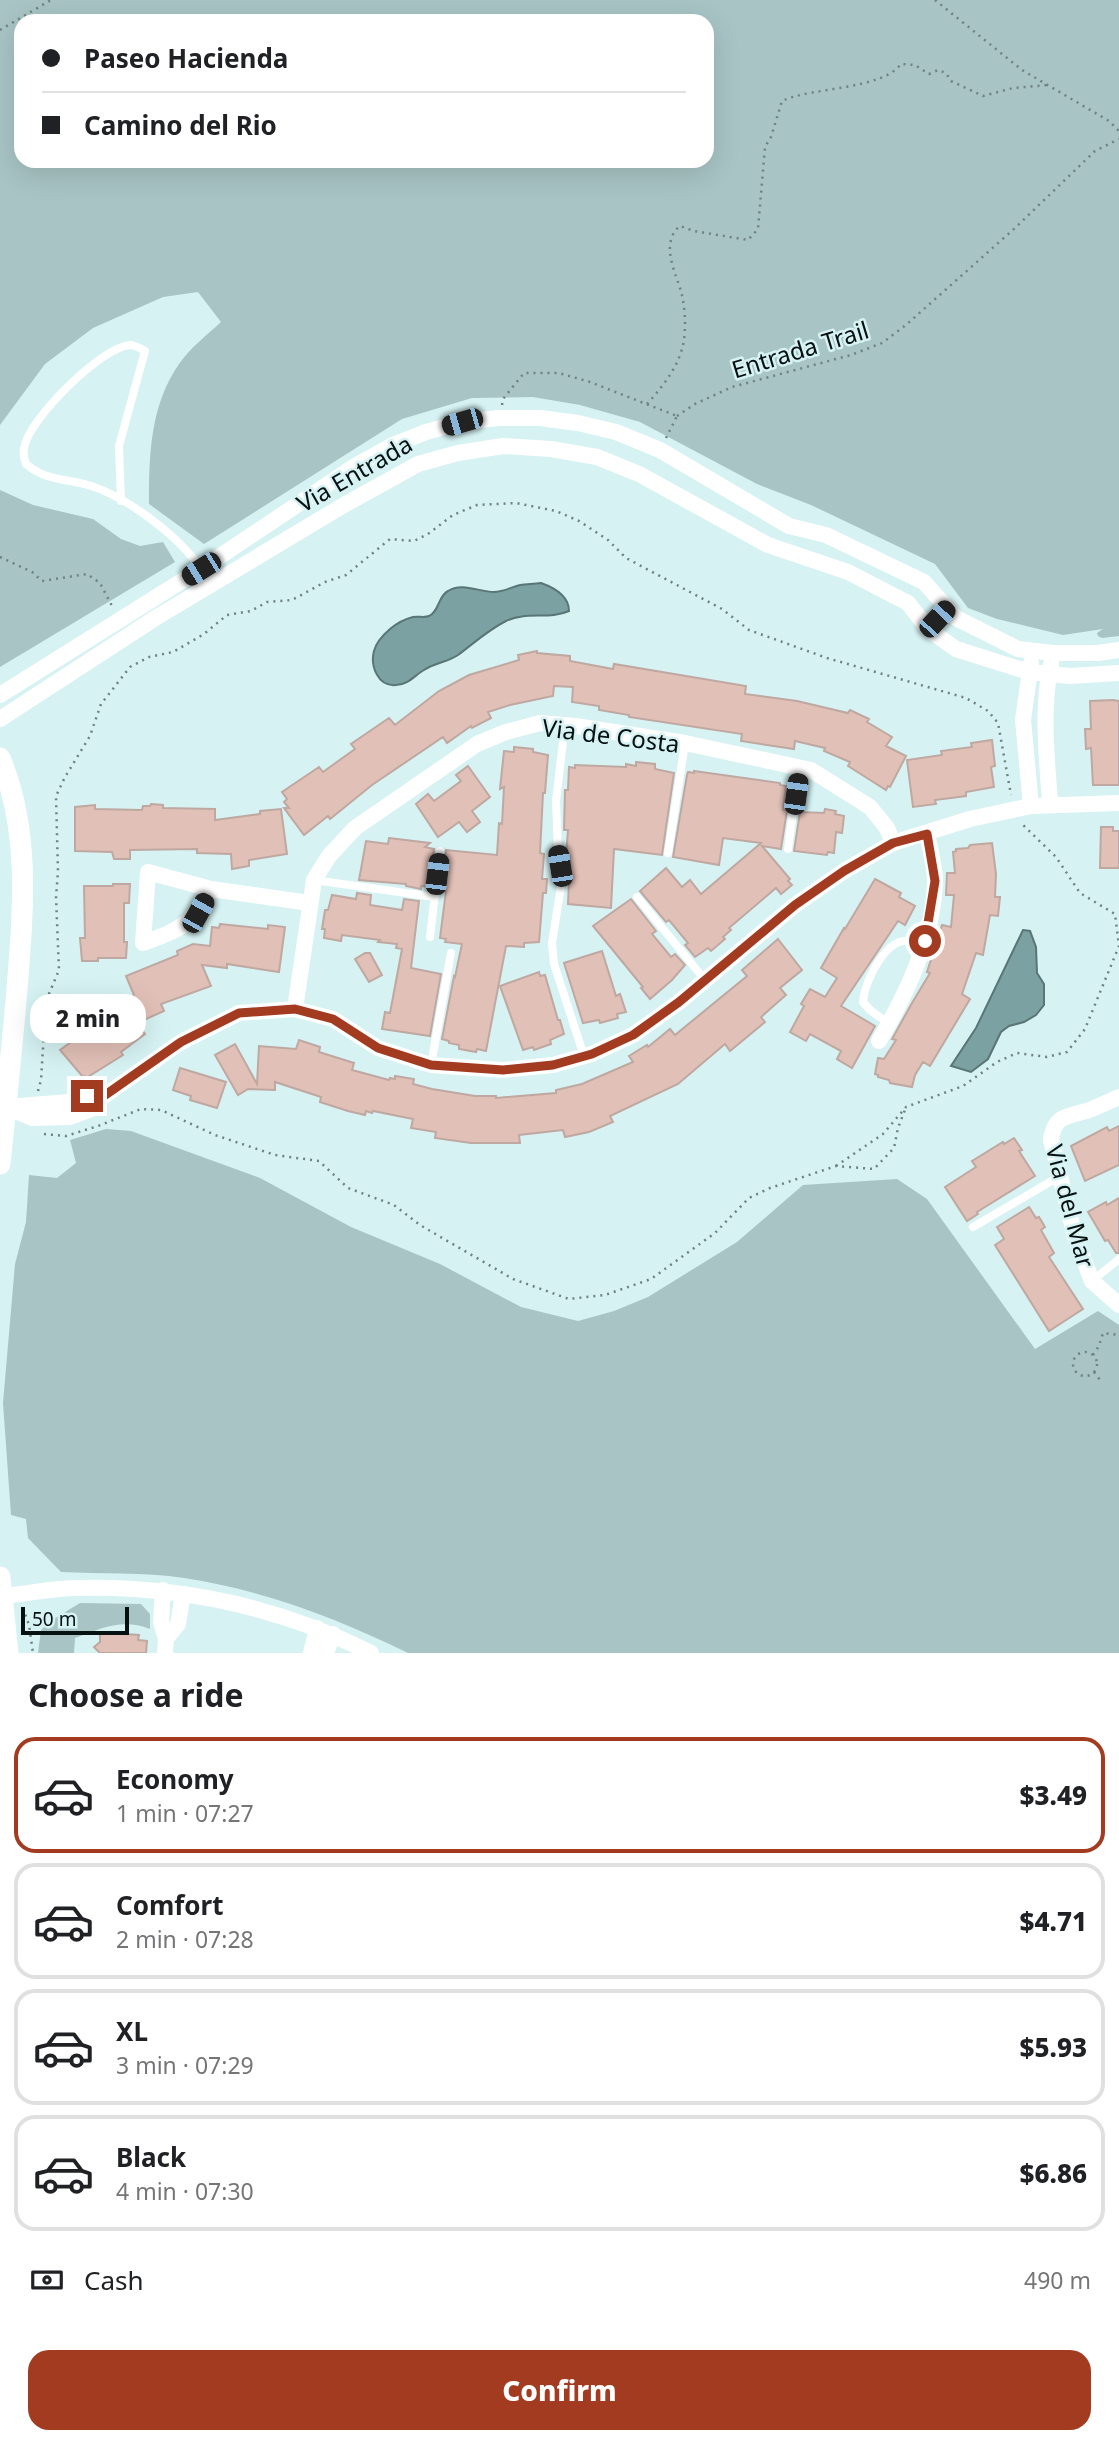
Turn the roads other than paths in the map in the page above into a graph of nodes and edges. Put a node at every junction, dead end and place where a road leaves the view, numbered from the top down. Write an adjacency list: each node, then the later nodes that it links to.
1 (121, 500): 1 (lane); 4 (lane)
2 (818, 532): 3 (street); 4 (street, Via Entrada); 6 (street, Via Entrada)
3 (808, 559): 5 (street, Via Entrada); 7 (street, Via Entrada)
4 (201, 569): 5 (street); 14 (street, Via Entrada)
5 (210, 586): 15 (street, Via Entrada)
6 (947, 608): 7 (street); 8 (street, Via Entrada)
7 (928, 629): 11 (street, Via Entrada)
8 (1033, 650): 10 (street, Via Entrada); 11 (street)
9 (1119, 650): 10 (street, Via Entrada)
10 (1053, 653): 12 (street)
11 (1030, 672): 12 (street, Via Entrada); 22 (street)
12 (1049, 673): 13 (street, Via Entrada); 21 (street)
13 (1119, 673)
14 (0, 695)
15 (0, 719)
16 (565, 725): 17 (street, Via de Costa); 28 (street, Via de Costa); 40 (lane)
17 (685, 743): 19 (street, Via de Costa); 27 (lane)
18 (0, 758): 43 (main road)
19 (799, 767): 24 (street, Via de Costa); 25 (lane)
20 (1119, 803): 21 (street)
21 (1050, 804): 22 (street)
22 (1031, 806): 23 (street)
23 (927, 834): 24 (street); 34 (street)
24 (893, 843): 36 (street)
25 (788, 849)
26 (440, 850): 30 (lane)
27 (668, 853)
28 (314, 880): 30 (lane); 32 (street, Via de Costa)
29 (211, 888): 29 (street); 32 (street)
30 (435, 897): 33 (lane)
31 (637, 897): 36 (lane)
32 (310, 903): 37 (street, Via de Costa)
33 (430, 937)
34 (925, 941): 38 (street); 38 (lane)
35 (452, 953): 41 (lane)
36 (705, 981): 40 (street)
37 (295, 1009): 41 (street); 43 (street)
38 (889, 1024): 39 (street)
39 (880, 1041)
40 (584, 1056): 41 (street)
41 (431, 1065)
42 (1119, 1097): 45 (street, Via del Mar)
43 (3, 1107): 44 (main road)
44 (0, 1164)
45 (1060, 1176): 46 (lane); 48 (street, Via del Mar)
46 (972, 1227)
47 (1119, 1259): 48 (lane)
48 (1092, 1281): 49 (street, Via del Mar)
49 (1119, 1305)
50 (7, 1590): 51 (street); 56 (main road)
51 (163, 1590): 52 (street); 55 (street)
52 (183, 1594): 53 (street); 55 (street)
53 (317, 1628): 54 (street); 57 (street)
54 (333, 1634): 58 (street); 59 (street)
55 (165, 1646)
56 (8, 1653)
57 (311, 1653)
58 (326, 1653)
59 (371, 1653)

